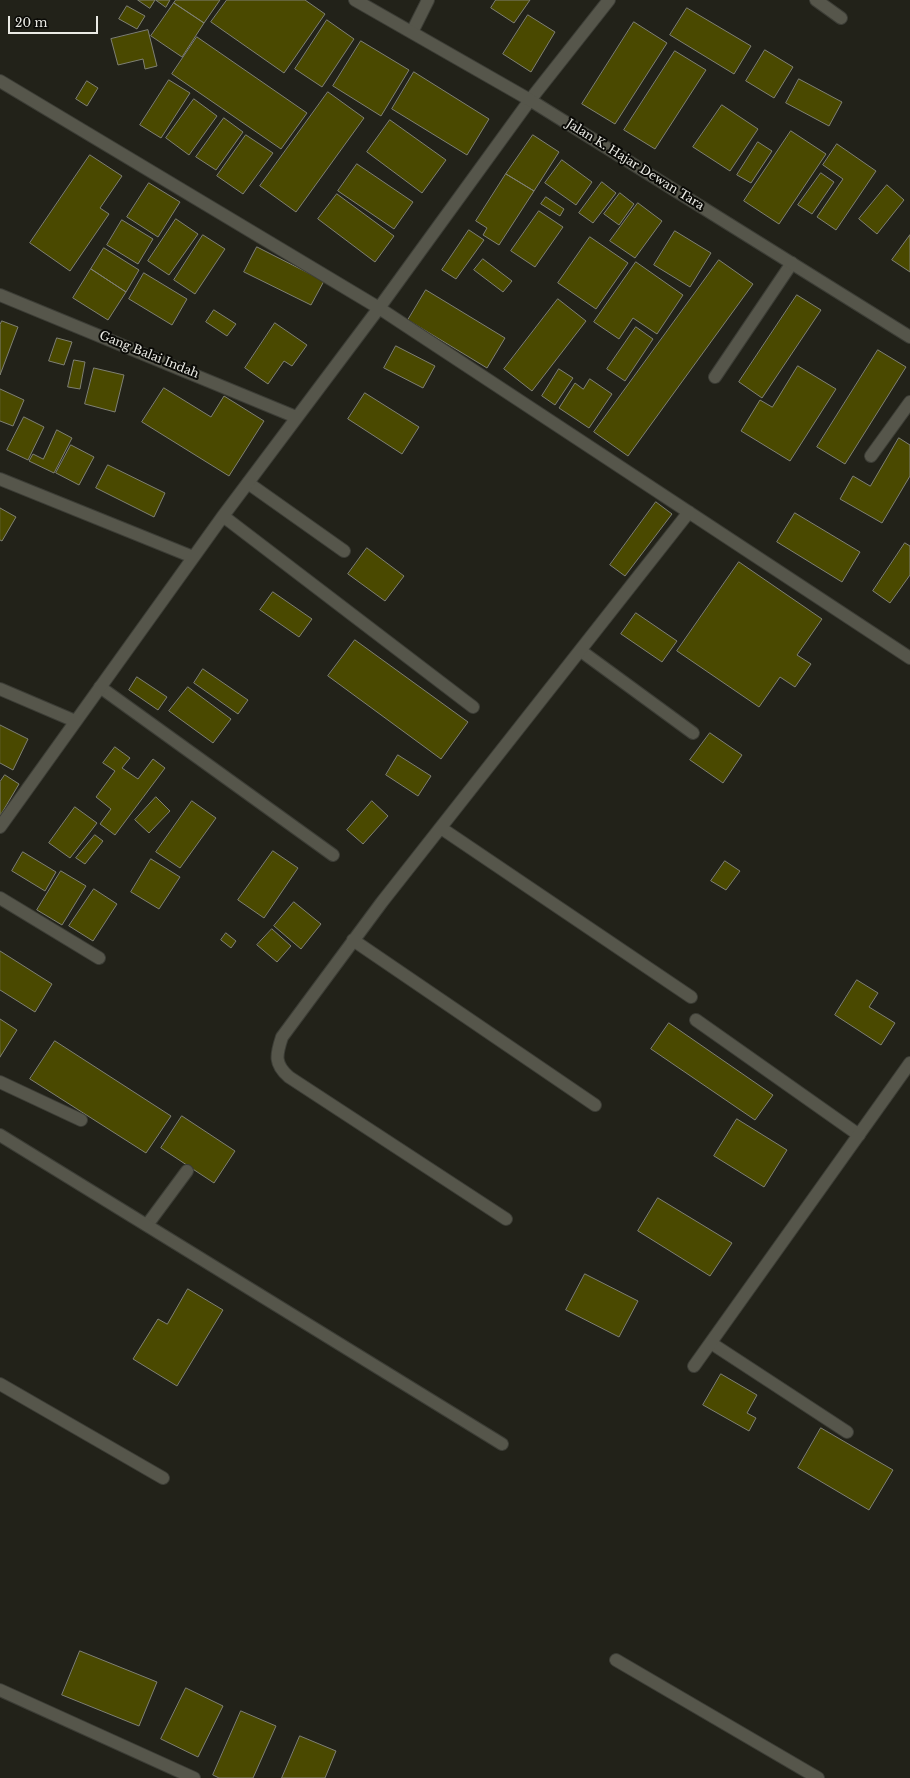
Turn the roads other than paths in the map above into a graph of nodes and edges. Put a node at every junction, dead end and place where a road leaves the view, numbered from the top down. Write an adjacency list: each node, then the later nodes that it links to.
1 (355, 0): 6 (street, Jalan K. Hajar Dewan Tara)
2 (428, 0): 6 (street)
3 (609, 0): 8 (street)
4 (816, 0): 5 (street)
5 (841, 18)
6 (412, 32): 8 (street, Jalan K. Hajar Dewan Tara)
7 (0, 81): 11 (street)
8 (530, 100): 9 (street, Jalan K. Hajar Dewan Tara); 11 (street)
9 (792, 263): 12 (street, Jalan K. Hajar Dewan Tara); 13 (street)
10 (0, 295): 15 (street, Gang Balai Indah)
11 (379, 308): 15 (street); 19 (street)
12 (910, 337)
13 (715, 377)
14 (910, 402): 16 (street)
15 (296, 417): 18 (street)
16 (871, 456)
17 (0, 480): 22 (street)
18 (248, 483): 20 (street); 21 (street)
19 (689, 512): 23 (street); 24 (street)
20 (223, 516): 22 (street); 27 (street)
21 (344, 551)
22 (193, 557): 25 (street)
23 (581, 651): 29 (street); 31 (street)
24 (910, 658)
25 (100, 687): 28 (street); 32 (street)
26 (0, 689): 28 (street)
27 (473, 707)
28 (75, 721): 30 (street)
29 (693, 732)
30 (0, 827)
31 (441, 828): 34 (street); 36 (street)
32 (332, 855)
33 (0, 898): 35 (street)
34 (353, 940): 40 (street); 45 (street)
35 (98, 958)
36 (691, 997)
37 (696, 1020): 43 (street)
38 (910, 1063): 43 (street)
39 (0, 1082): 41 (street)
40 (595, 1105)
41 (81, 1120)
42 (0, 1135): 46 (street)
43 (859, 1135): 47 (street)
44 (187, 1171): 46 (street)
45 (506, 1219)
46 (147, 1226): 51 (street)
47 (711, 1343): 48 (street); 50 (street)
48 (694, 1366)
49 (0, 1384): 52 (street)
50 (847, 1432)
51 (502, 1444)
52 (163, 1478)
53 (616, 1660): 56 (street)
54 (0, 1690): 55 (street)
55 (194, 1778)
56 (818, 1778)

